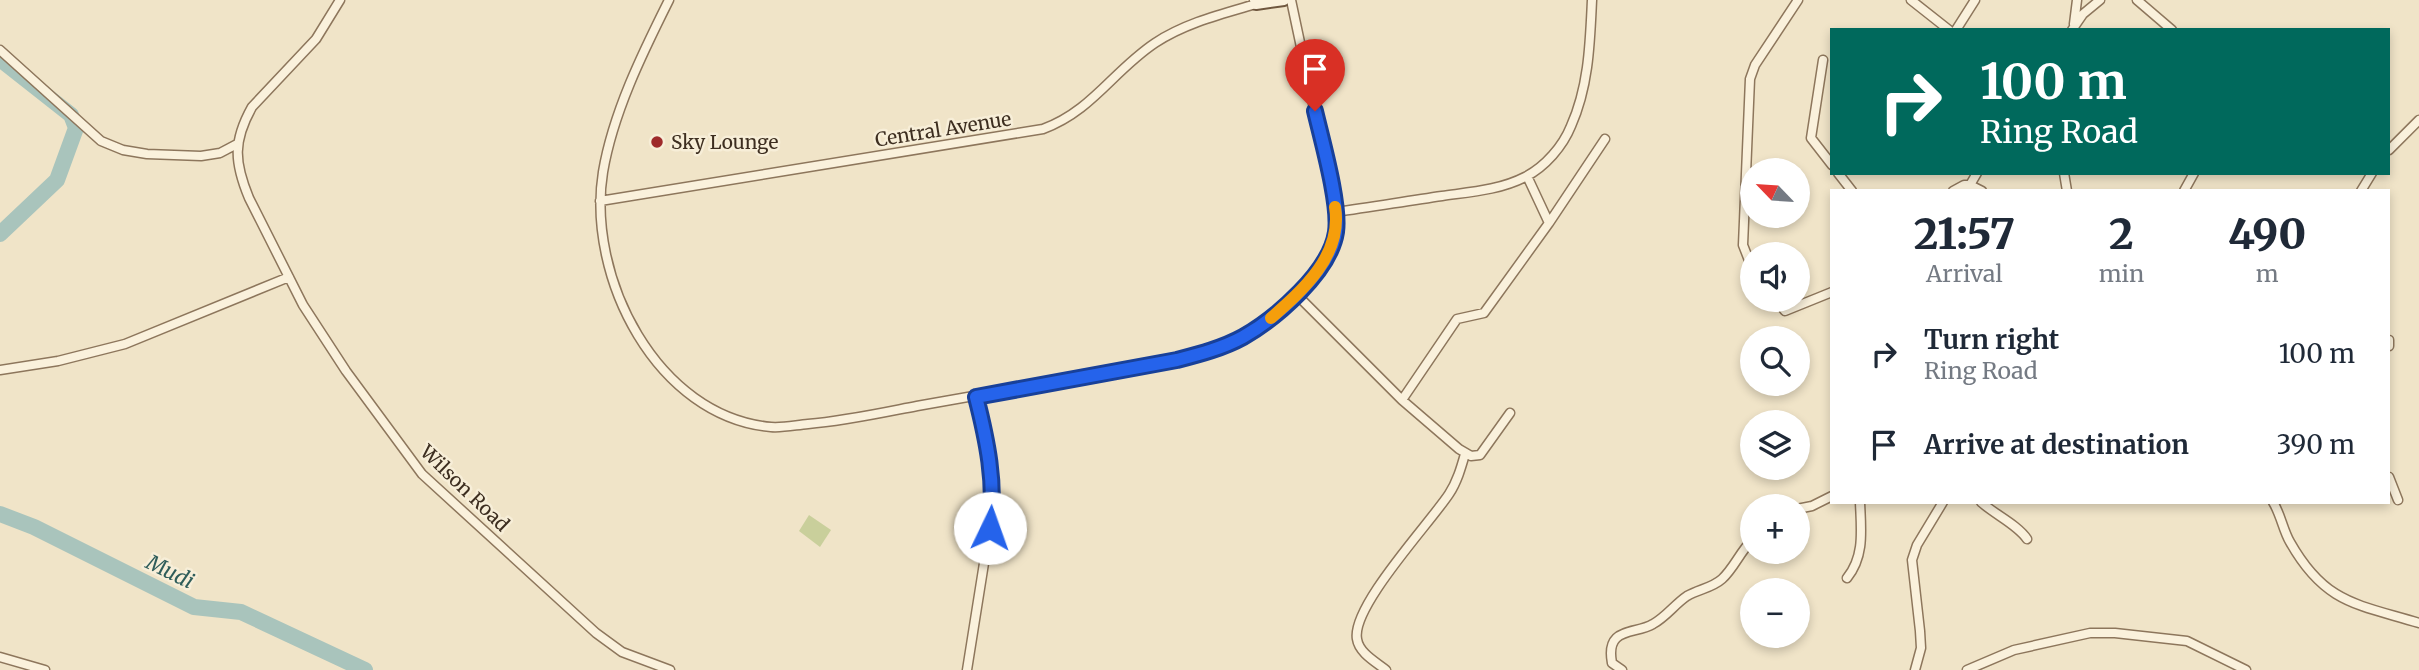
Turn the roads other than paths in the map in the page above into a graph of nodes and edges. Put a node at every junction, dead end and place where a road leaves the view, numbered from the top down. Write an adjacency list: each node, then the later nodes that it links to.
1 (340, 0): 21 (street)
2 (669, 0): 29 (street)
3 (1284, 0): 11 (street)
4 (1291, 0): 30 (street)
5 (1592, 0): 25 (street)
6 (1798, 0): 32 (street)
7 (1911, 0): 13 (street)
8 (1975, 0): 14 (street)
9 (2077, 0): 15 (street)
10 (2100, 0): 15 (street)
11 (1255, 2): 29 (street, Central Avenue)
12 (2142, 2): 16 (street)
13 (1946, 28)
14 (1957, 28)
15 (2073, 28)
16 (2170, 28)
17 (0, 50): 21 (street)
18 (1823, 60): 23 (street)
19 (2419, 120): 22 (street)
20 (1605, 139): 31 (street)
21 (237, 144): 33 (street, Wilson Road)
22 (2390, 149)
23 (1830, 162)
24 (1977, 175): 26 (street)
25 (1527, 176): 30 (street); 31 (street)
26 (1970, 185): 27 (street); 28 (street)
27 (1957, 189)
28 (1978, 189)
29 (600, 201): 38 (street)
30 (1336, 212): 35 (street)
31 (1549, 223): 39 (street)
32 (1743, 242)
33 (289, 277): 37 (street); 57 (street, Wilson Road)
34 (1830, 293): 36 (street)
35 (1297, 295): 38 (street); 39 (street)
36 (1810, 301)
37 (0, 370)
38 (976, 397): 58 (street)
39 (1402, 400): 41 (street)
40 (1510, 414): 41 (street)
41 (1465, 454): 59 (street)
42 (2390, 479): 44 (street)
43 (1830, 497): 49 (street)
44 (2399, 500)
45 (1860, 504): 52 (street)
46 (1942, 504): 61 (street)
47 (1983, 504): 50 (street)
48 (2274, 504): 53 (street)
49 (1810, 506)
50 (2027, 539)
51 (1740, 556): 60 (street)
52 (1847, 578)
53 (2419, 623)
54 (0, 657): 56 (street)
55 (2227, 665): 62 (street); 63 (street)
56 (45, 670)
57 (670, 670)
58 (967, 670)
59 (1386, 670)
60 (1622, 670)
61 (1915, 670)
62 (1967, 670)
63 (2246, 670)

